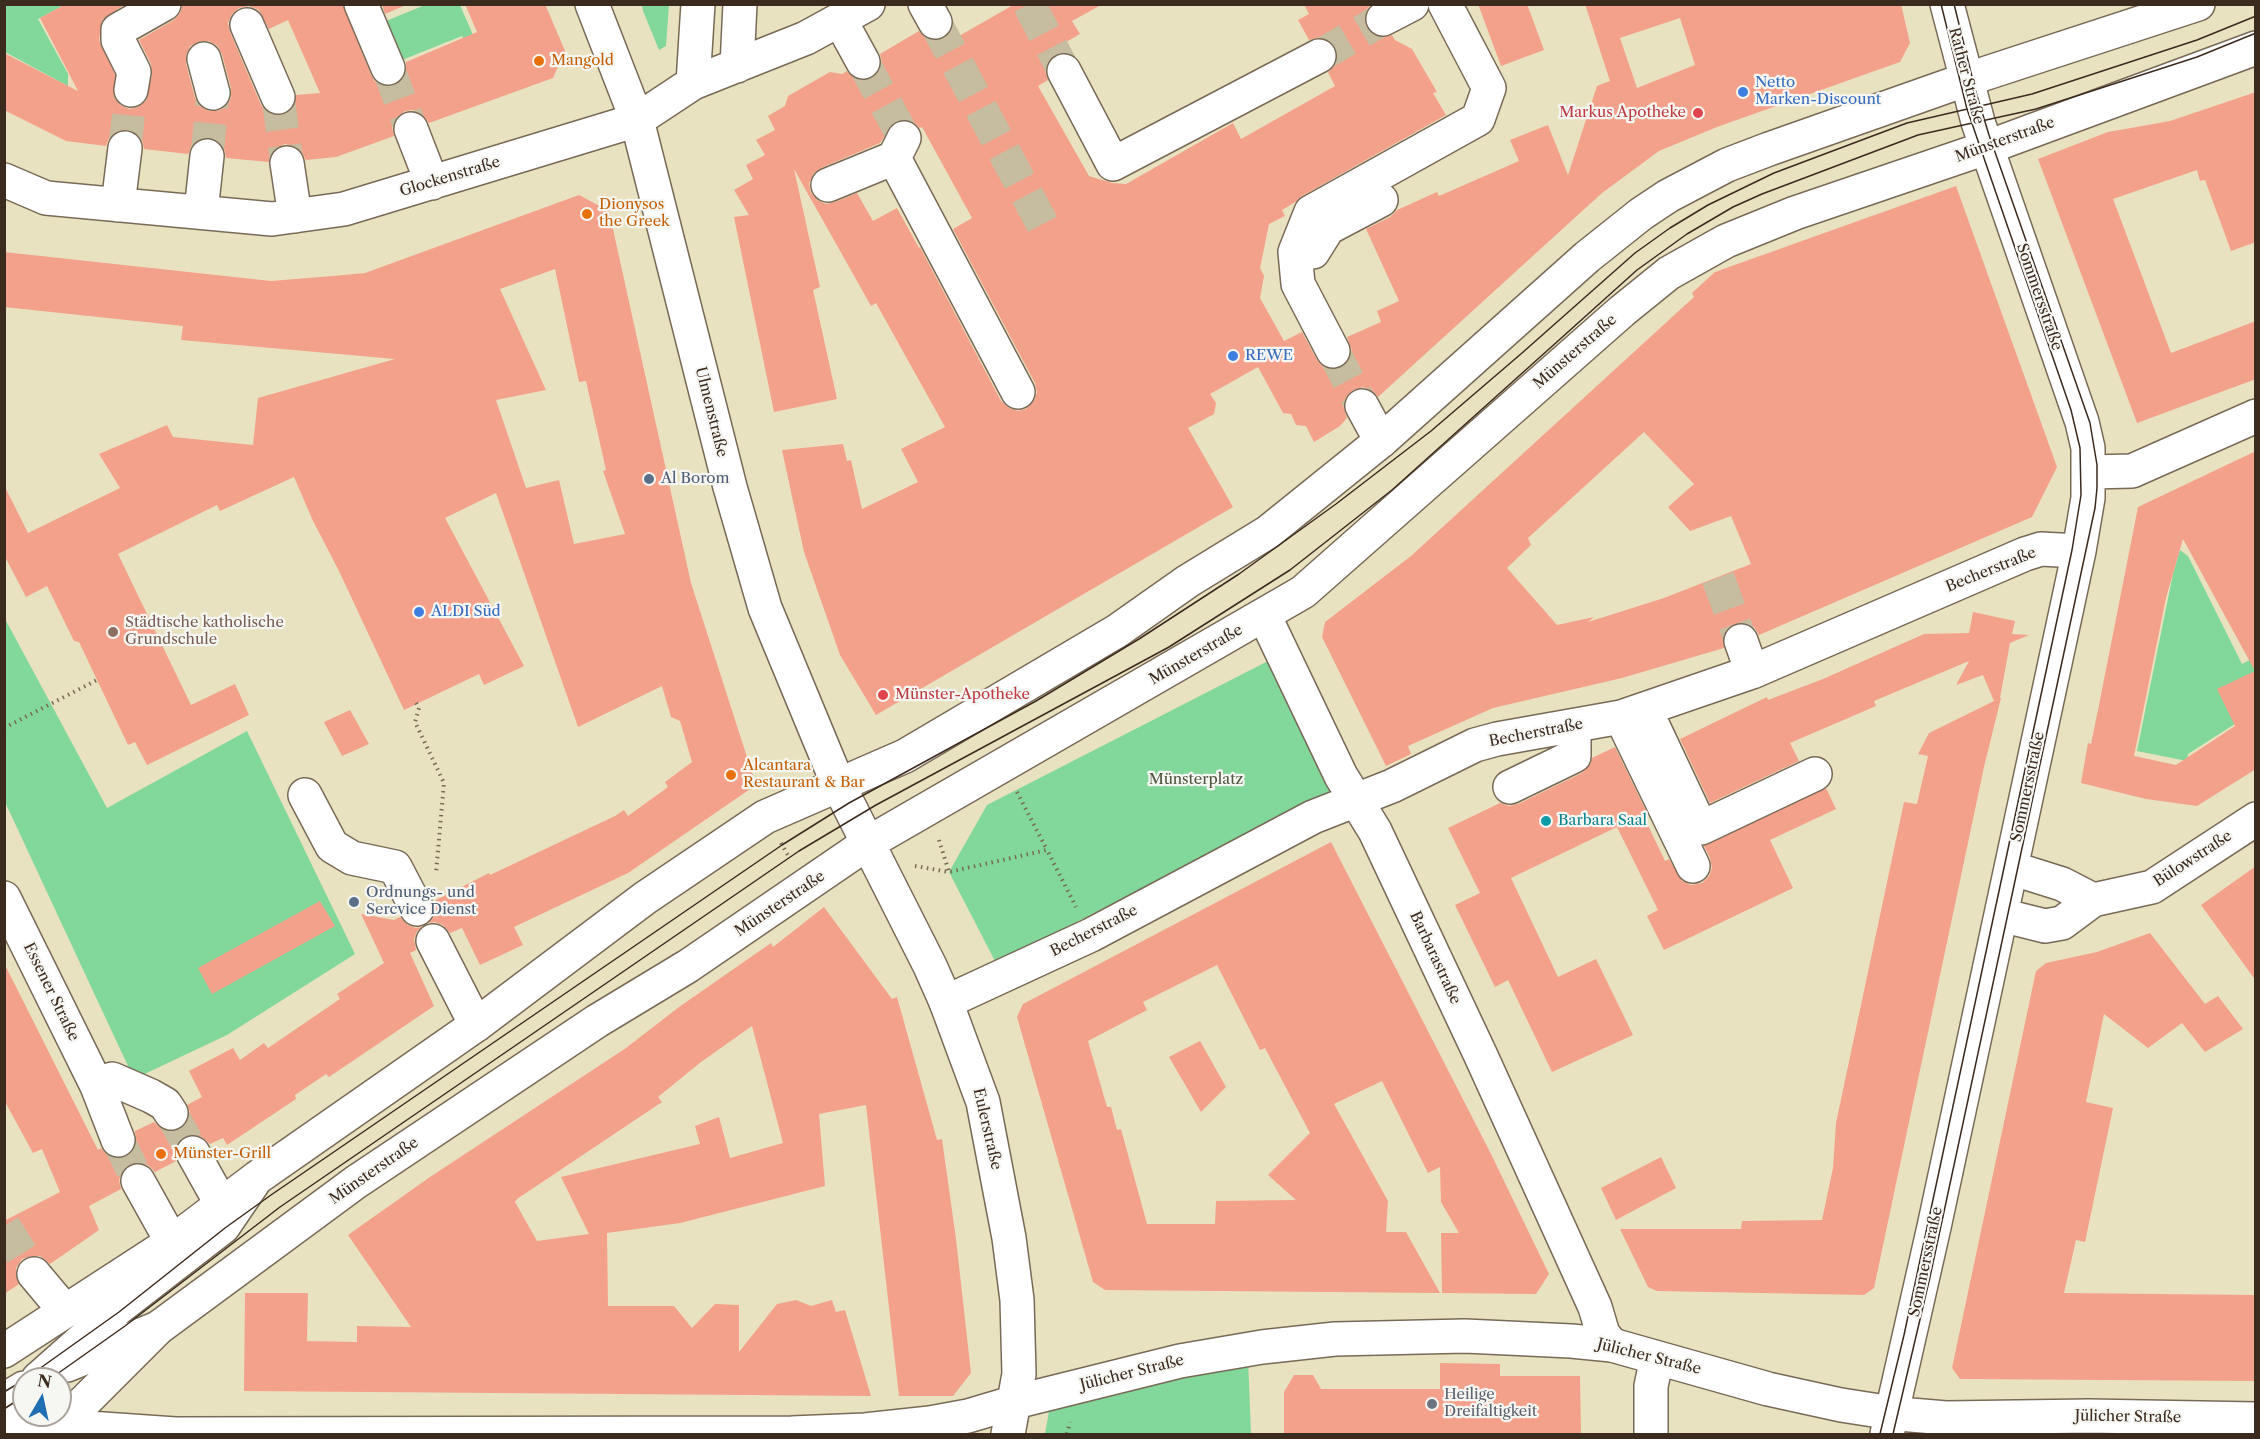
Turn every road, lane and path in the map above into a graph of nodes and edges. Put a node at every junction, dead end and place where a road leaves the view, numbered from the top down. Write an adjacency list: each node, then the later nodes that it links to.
1 (164, 4): 23 (main road)
2 (361, 4): 19 (main road)
3 (592, 4): 26 (main road, Ulmenstraße)
4 (698, 4): 22 (main road)
5 (740, 4): 18 (main road)
6 (868, 4): 12 (main road, Glockenstraße)
7 (1412, 4): 11 (main road)
8 (1445, 4): 39 (main road)
9 (1947, 4): 21 (main road, Rather Straße)
10 (2199, 4): 21 (main road, Münsterstraße)
11 (1383, 19)
12 (840, 20): 17 (main road); 18 (main road, Glockenstraße)
13 (247, 24): 25 (main road)
14 (2256, 48): 29 (main road, Münsterstraße)
15 (1318, 56): 20 (main road)
16 (204, 59): 24 (main road)
17 (863, 62)
18 (737, 66): 22 (main road, Glockenstraße)
19 (388, 68)
20 (1064, 71)
21 (1966, 80): 29 (main road, Rather Straße); 44 (main road, Münsterstraße)
22 (693, 83): 26 (main road, Glockenstraße)
23 (131, 90)
24 (213, 93)
25 (278, 97)
26 (637, 120): 33 (main road, Glockenstraße); 57 (main road, Ulmenstraße)
27 (411, 129): 33 (main road)
28 (125, 148): 36 (main road)
29 (1987, 148): 45 (main road, Sommersstraße); 47 (main road, Münsterstraße)
30 (207, 156): 37 (main road)
31 (287, 163): 38 (main road)
32 (4, 180): 36 (main road, Glockenstraße)
33 (432, 183): 38 (main road, Glockenstraße)
34 (828, 185): 41 (main road)
35 (1381, 200): 39 (main road)
36 (118, 205): 37 (main road, Glockenstraße)
37 (201, 212): 38 (main road, Glockenstraße)
38 (295, 216)
39 (1297, 276): 40 (main road)
40 (1333, 351)
41 (1017, 392)
42 (1362, 406): 44 (main road)
43 (2256, 416): 45 (main road)
44 (1381, 441): 57 (main road, Münsterstraße)
45 (2089, 472): 46 (main road, Sommersstraße)
46 (2079, 551): 49 (main road, Becherstraße); 66 (main road, Sommersstraße)
47 (1264, 615): 55 (main road, Münsterstraße); 60 (main road, Barbarastraße)
48 (1741, 641): 49 (main road)
49 (1752, 672): 52 (main road, Becherstraße)
50 (97, 680): 54 (path)
51 (416, 703): 67 (path)
52 (1633, 713): 53 (main road, Becherstraße); 56 (main road); 65 (main road)
53 (1574, 726): 58 (main road); 60 (main road, Becherstraße)
54 (4, 728)
55 (1004, 766): 63 (main road, Münsterstraße); 64 (path)
56 (1815, 774)
57 (838, 784): 61 (main road, Münsterstraße); 63 (main road, Ulmenstraße)
58 (1510, 787)
59 (305, 795): 72 (main road)
60 (1356, 799): 74 (main road, Becherstraße); 87 (main road, Barbarastraße)
61 (765, 817): 69 (path); 77 (main road, Münsterstraße)
62 (2256, 819): 71 (main road, Bülowstraße)
63 (868, 843): 68 (main road, Eulerstraße); 69 (main road, Münsterstraße)
64 (1047, 850): 68 (path); 74 (path)
65 (1693, 866)
66 (2011, 868): 71 (main road); 73 (main road, Sommersstraße)
67 (437, 878)
68 (888, 880): 76 (main road, Eulerstraße)
69 (806, 886): 89 (main road, Münsterstraße)
70 (4, 898): 78 (main road, Essener Straße)
71 (2093, 900): 73 (main road, Bülowstraße)
72 (417, 909)
73 (2001, 915): 99 (main road, Sommersstraße)
74 (1091, 935): 76 (main road, Becherstraße)
75 (434, 941): 77 (main road)
76 (946, 1002): 96 (main road, Eulerstraße)
77 (476, 1025): 82 (main road, Münsterstraße)
78 (97, 1086): 79 (main road); 80 (main road, Essener Straße)
79 (171, 1113)
80 (118, 1140)
81 (193, 1153): 84 (main road)
82 (258, 1177): 84 (main road, Münsterstraße); 94 (main road, Münsterstraße)
83 (138, 1181): 85 (main road)
84 (222, 1205): 85 (main road, Münsterstraße)
85 (172, 1242): 88 (main road, Münsterstraße)
86 (34, 1274): 88 (main road)
87 (1595, 1307): 90 (main road); 91 (main road, Barbarastraße)
88 (65, 1311): 92 (main road, Münsterstraße)
89 (158, 1328): 95 (main road, Münsterstraße); 97 (main road, Münsterstraße)
90 (1571, 1341): 91 (main road, Jülicher Straße); 96 (main road, Jülicher Straße)
91 (1612, 1345): 93 (main road, Jülicher Straße)
92 (4, 1351)
93 (1657, 1358): 99 (main road, Jülicher Straße); 105 (main road)
94 (51, 1367)
95 (66, 1367)
96 (1015, 1402): 102 (main road, Jülicher Straße); 104 (main road, Eulerstraße)
97 (72, 1414)
98 (2256, 1419): 100 (main road, Jülicher Straße)
99 (1890, 1424): 100 (main road, Jülicher Straße)
100 (2089, 1425)
101 (56, 1427): 103 (main road)
102 (72, 1427)
103 (25, 1434)
104 (1008, 1434)
105 (1651, 1434)

